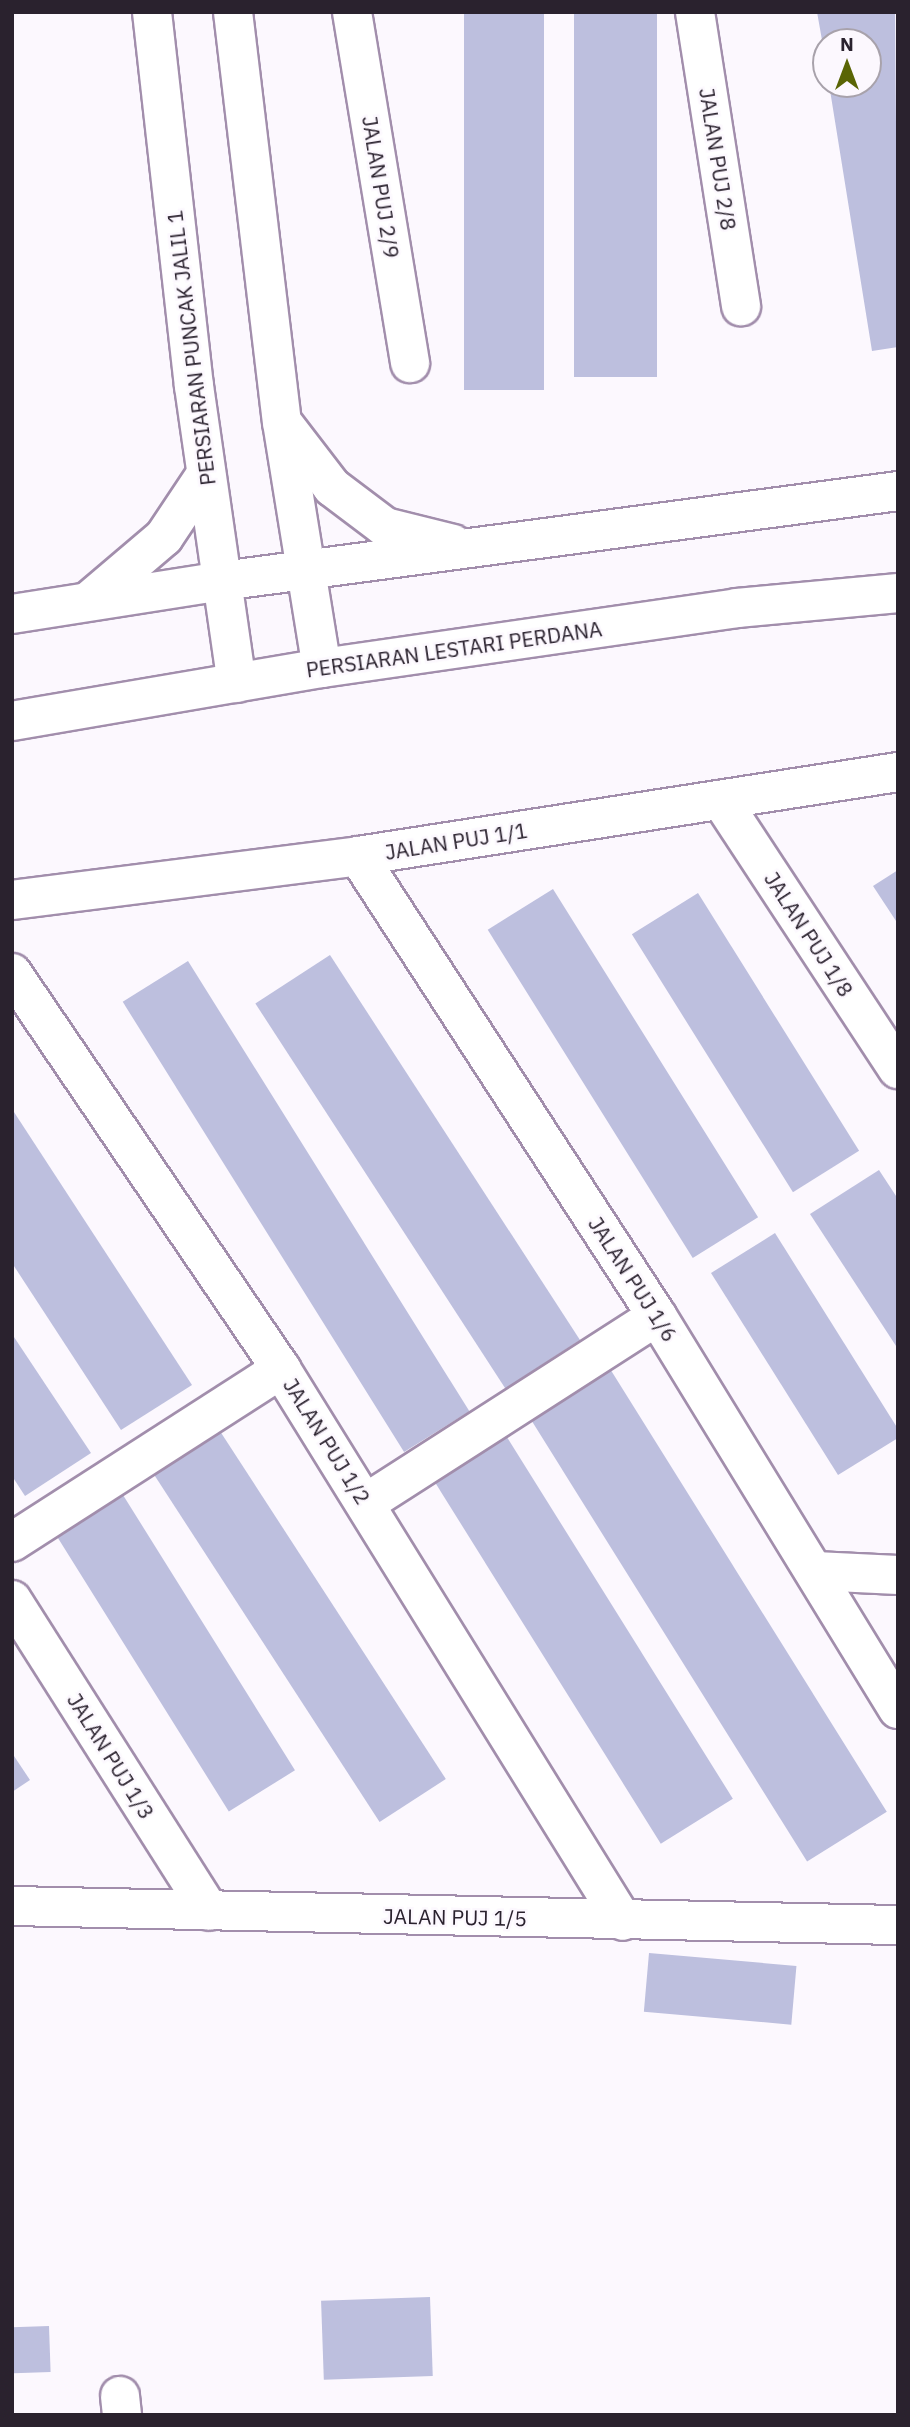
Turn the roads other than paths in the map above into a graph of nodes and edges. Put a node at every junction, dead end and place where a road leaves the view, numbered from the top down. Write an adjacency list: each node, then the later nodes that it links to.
1 (152, 12): 8 (street, PERSIARAN PUNCAK JALIL 1)
2 (233, 12): 7 (street)
3 (352, 12): 6 (street, JALAN PUJ 2/9)
4 (695, 12): 5 (street, JALAN PUJ 2/8)
5 (741, 306)
6 (410, 363)
7 (282, 422): 10 (street); 11 (street)
8 (206, 474): 12 (street, PERSIARAN PUNCAK JALIL 1); 14 (street)
9 (898, 491): 10 (street)
10 (474, 549): 11 (street)
11 (306, 571): 12 (street); 16 (street)
12 (222, 580): 14 (street); 17 (street, PERSIARAN PUNCAK JALIL 1)
13 (898, 593): 16 (street, PERSIARAN LESTARI PERDANA)
14 (88, 602): 15 (street)
15 (12, 614)
16 (322, 668): 17 (street, PERSIARAN LESTARI PERDANA)
17 (237, 682): 18 (street, PERSIARAN LESTARI PERDANA)
18 (12, 721)
19 (898, 772): 20 (street, JALAN PUJ 1/1)
20 (721, 800): 21 (street, JALAN PUJ 1/1); 24 (street, JALAN PUJ 1/8)
21 (358, 856): 22 (street, JALAN PUJ 1/1); 25 (street, JALAN PUJ 1/6)
22 (12, 900)
23 (12, 973): 26 (street, JALAN PUJ 1/2)
24 (898, 1069)
25 (657, 1317): 27 (street); 29 (street, JALAN PUJ 1/6)
26 (281, 1369): 27 (street, JALAN PUJ 1/2); 28 (street)
27 (366, 1503): 35 (street, JALAN PUJ 1/2)
28 (12, 1542)
29 (815, 1572): 30 (street); 32 (street, JALAN PUJ 1/6)
30 (898, 1575)
31 (12, 1600): 34 (street, JALAN PUJ 1/3)
32 (898, 1709)
33 (12, 1906): 34 (street, JALAN PUJ 1/5)
34 (209, 1911): 35 (street, JALAN PUJ 1/5)
35 (623, 1921): 36 (street, JALAN PUJ 1/5)
36 (898, 1925)

